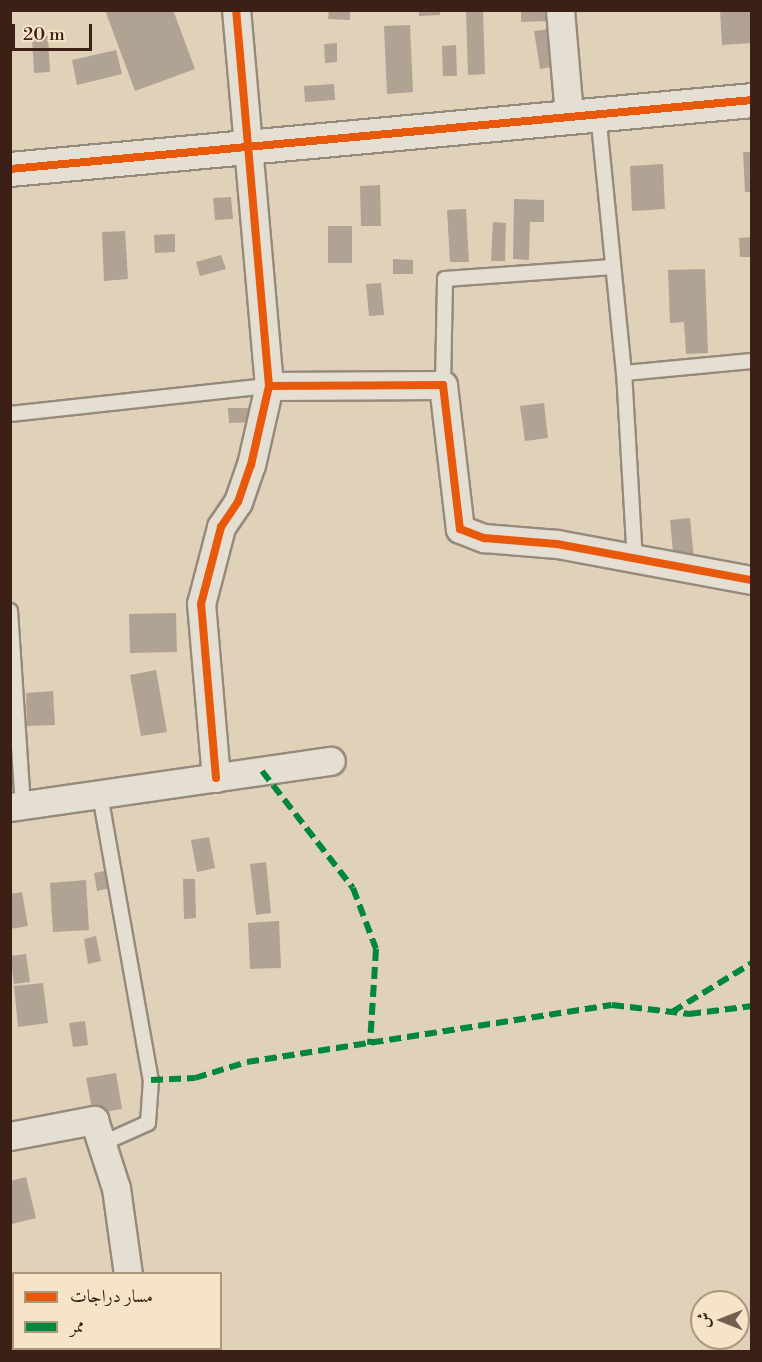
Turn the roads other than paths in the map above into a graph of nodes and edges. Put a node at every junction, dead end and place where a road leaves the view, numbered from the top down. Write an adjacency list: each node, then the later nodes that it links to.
1 (236, 10): 5 (street)
2 (560, 10): 4 (street)
3 (752, 100): 4 (street)
4 (584, 115): 5 (street); 7 (lane)
5 (245, 150): 6 (street); 11 (street)
6 (10, 169)
7 (613, 267): 9 (lane); 10 (lane)
8 (752, 361): 9 (lane)
9 (624, 373): 13 (lane)
10 (443, 385): 11 (street); 13 (street)
11 (270, 386): 12 (lane); 17 (street)
12 (10, 414)
13 (635, 562): 14 (street)
14 (752, 580)
15 (10, 611): 19 (lane)
16 (331, 761): 17 (street)
17 (216, 778): 18 (street)
18 (100, 795): 19 (street); 21 (lane)
19 (17, 806)
20 (10, 1136): 21 (street)
21 (101, 1144): 22 (street)
22 (128, 1272)

